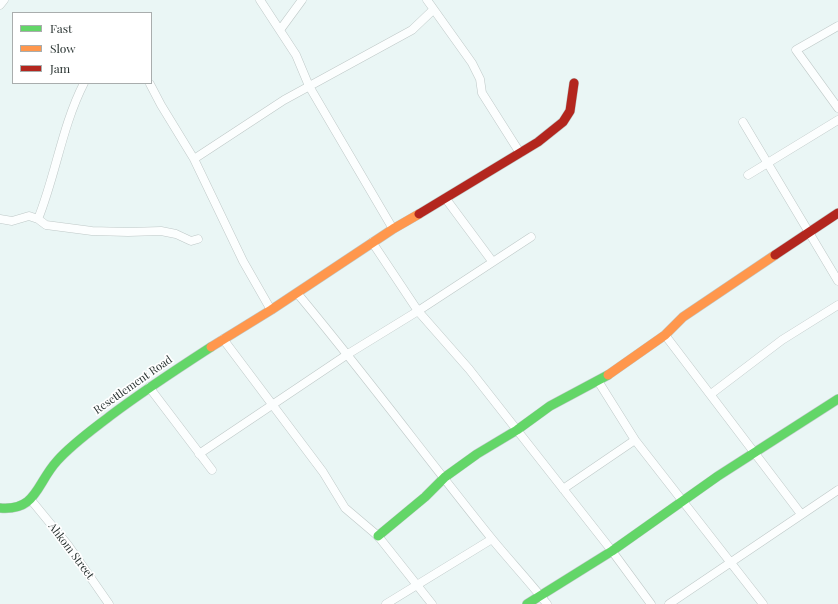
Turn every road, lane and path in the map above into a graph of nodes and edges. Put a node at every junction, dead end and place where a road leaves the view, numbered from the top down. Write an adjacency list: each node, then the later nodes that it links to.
1 (4, 0): 5 (street)
2 (260, 0): 8 (street)
3 (302, 0): 8 (street)
4 (426, 0): 6 (street)
5 (0, 5)
6 (433, 10): 12 (street); 16 (street)
7 (838, 26): 13 (street)
8 (280, 30): 12 (street)
9 (574, 83): 16 (street, Resettlement Road)
10 (84, 84): 22 (street)
11 (150, 84): 17 (street)
12 (309, 86): 17 (street); 24 (street)
13 (838, 108)
14 (838, 120): 18 (street)
15 (744, 122): 18 (street)
16 (520, 153): 20 (street, Resettlement Road)
17 (194, 159): 33 (street)
18 (767, 164): 19 (street); 25 (street)
19 (748, 175)
20 (446, 199): 24 (street, Resettlement Road); 29 (street)
21 (838, 213): 25 (street)
22 (38, 218): 23 (street); 27 (street)
23 (0, 219)
24 (393, 229): 28 (street, Resettlement Road)
25 (808, 232): 30 (street); 35 (street)
26 (531, 237): 29 (street)
27 (198, 239)
28 (372, 242): 31 (street, Resettlement Road); 34 (street)
29 (492, 262): 34 (street)
30 (838, 281)
31 (297, 293): 33 (street, Resettlement Road); 37 (street)
32 (838, 305): 40 (street)
33 (271, 310): 36 (street, Resettlement Road)
34 (418, 311): 37 (street); 43 (street)
35 (665, 335): 38 (street); 40 (street)
36 (223, 339): 39 (street, Resettlement Road); 42 (street)
37 (348, 354): 42 (street); 48 (street)
38 (598, 381): 43 (street); 44 (street)
39 (149, 387): 46 (street); 51 (street, Resettlement Road)
40 (711, 394): 45 (street)
41 (838, 399): 45 (street)
42 (273, 406): 46 (street); 55 (street)
43 (517, 430): 48 (street); 49 (street)
44 (635, 440): 49 (street); 52 (street)
45 (755, 453): 52 (street); 54 (street)
46 (199, 454): 47 (street)
47 (212, 470)
48 (445, 477): 55 (street); 56 (street)
49 (563, 489): 57 (street)
50 (838, 490): 54 (street)
51 (31, 500): 53 (street); 61 (street, Ahkom Street)
52 (683, 502): 57 (street); 58 (street)
53 (0, 508)
54 (801, 514): 58 (street)
55 (378, 536): 59 (street)
56 (492, 539): 59 (street); 60 (street)
57 (612, 551): 60 (street); 66 (street)
58 (730, 562): 67 (street); 68 (street)
59 (416, 584): 62 (street); 63 (street)
60 (540, 595): 64 (street); 65 (street)
61 (109, 604)
62 (386, 604)
63 (432, 604)
64 (527, 604)
65 (546, 604)
66 (651, 604)
67 (669, 604)
68 (764, 604)

